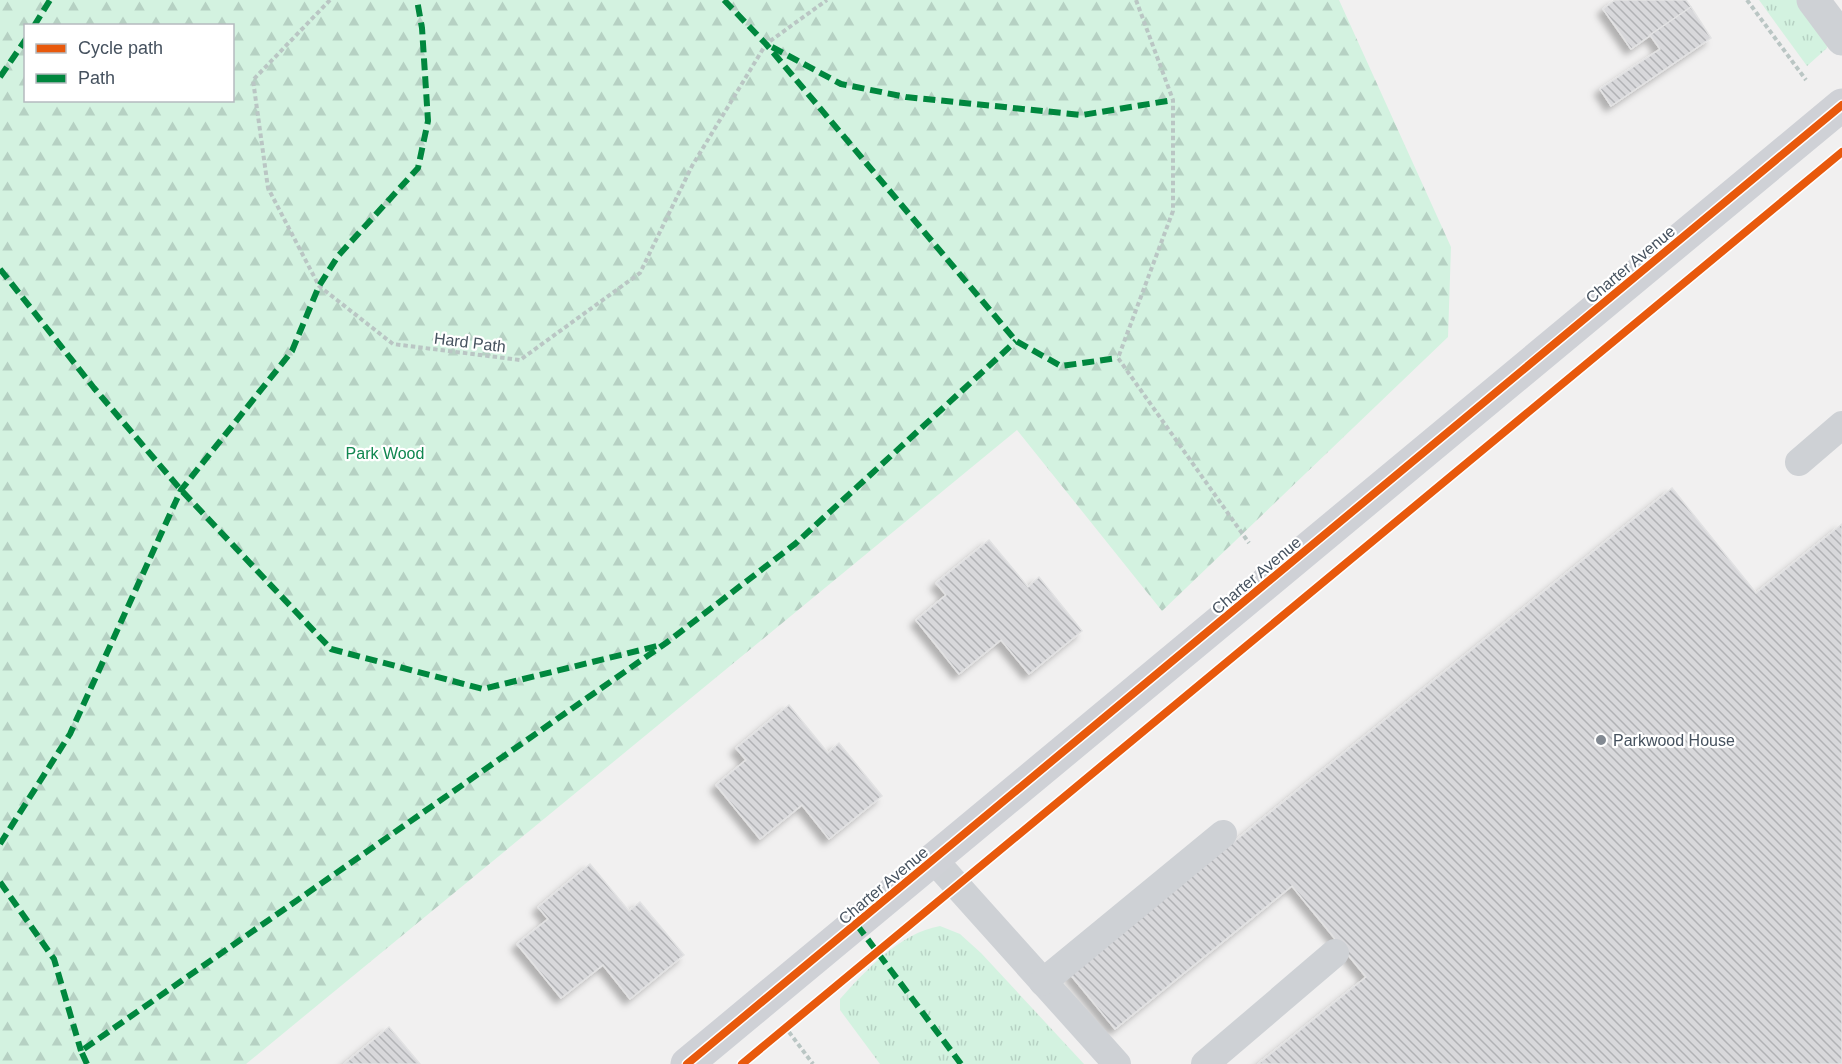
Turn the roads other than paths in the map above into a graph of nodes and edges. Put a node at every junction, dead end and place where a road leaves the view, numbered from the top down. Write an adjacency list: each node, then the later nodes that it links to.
1 (1813, 0): 2 (street)
2 (1842, 39)
3 (1837, 110): 7 (street, Charter Avenue)
4 (1842, 425): 5 (lane)
5 (1799, 462)
6 (1222, 834): 9 (lane)
7 (934, 860): 9 (lane); 10 (street, Charter Avenue)
8 (1335, 953): 12 (lane)
9 (1043, 982): 11 (lane)
10 (687, 1064)
11 (1117, 1064)
12 (1205, 1064)

